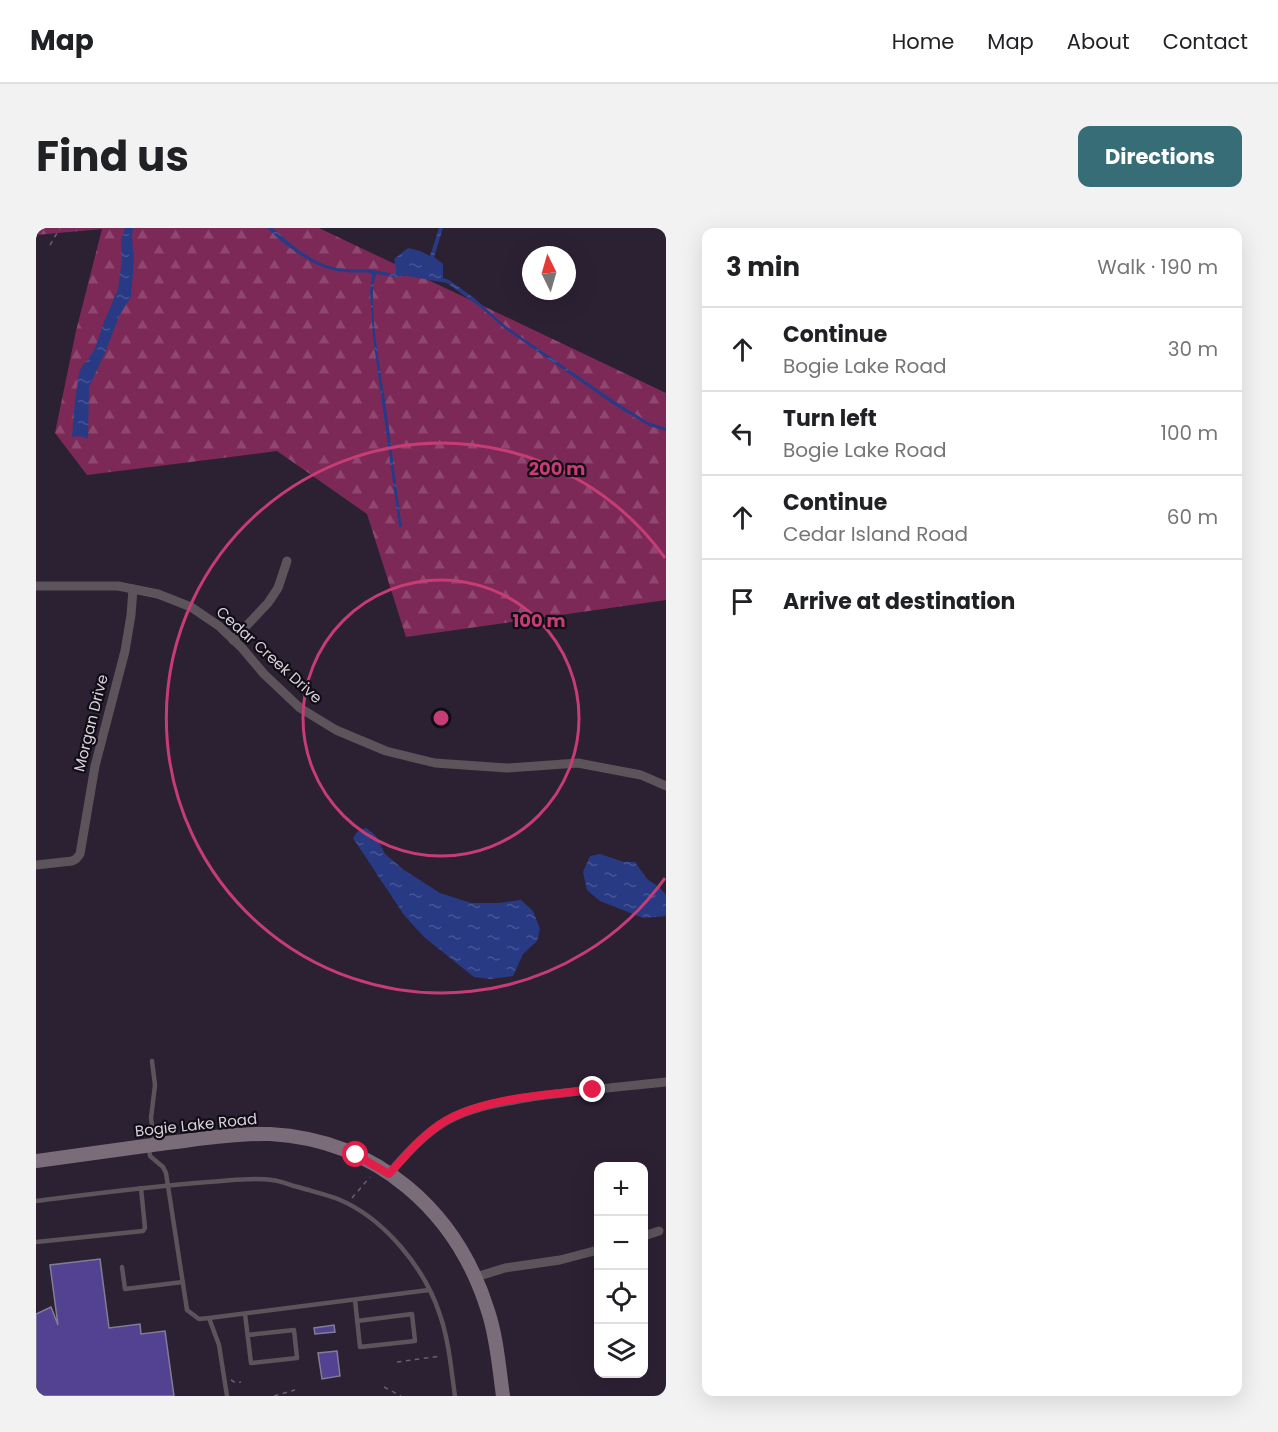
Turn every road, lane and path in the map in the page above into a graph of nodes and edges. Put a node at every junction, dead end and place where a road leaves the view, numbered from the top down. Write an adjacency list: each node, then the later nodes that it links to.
1 (60, 228): 2 (path)
2 (50, 245)
3 (287, 561): 6 (street)
4 (36, 586): 5 (street, Cedar Creek Drive)
5 (133, 589): 6 (street, Cedar Creek Drive); 8 (street, Morgan Drive)
6 (233, 639): 7 (street, Cedar Creek Drive)
7 (666, 786)
8 (36, 865)
9 (152, 1061): 11 (lane)
10 (666, 1082): 13 (street)
11 (151, 1145): 12 (main road, Bogie Lake Road); 13 (main road, Bogie Lake Road); 14 (lane)
12 (36, 1161)
13 (384, 1170): 17 (path); 23 (main road, Bogie Lake Road)
14 (168, 1185): 15 (lane); 17 (lane); 24 (lane)
15 (141, 1188): 16 (lane); 20 (lane)
16 (36, 1201)
17 (347, 1204): 25 (lane)
18 (659, 1231): 19 (street)
19 (648, 1235)
20 (36, 1242)
21 (594, 1251): 23 (street)
22 (122, 1267): 24 (lane)
23 (477, 1277): 39 (main road, Bogie Lake Road)
24 (183, 1282): 28 (lane)
25 (429, 1290): 26 (lane); 31 (lane)
26 (355, 1300): 27 (lane); 29 (lane)
27 (245, 1314): 28 (lane); 30 (lane)
28 (209, 1318): 35 (lane)
29 (357, 1321): 29 (lane)
30 (248, 1335): 30 (lane)
31 (448, 1355): 32 (path); 38 (lane)
32 (397, 1362)
33 (384, 1387): 37 (path)
34 (295, 1390): 36 (path)
35 (227, 1396)
36 (274, 1396)
37 (401, 1396)
38 (454, 1396)
39 (503, 1396)

